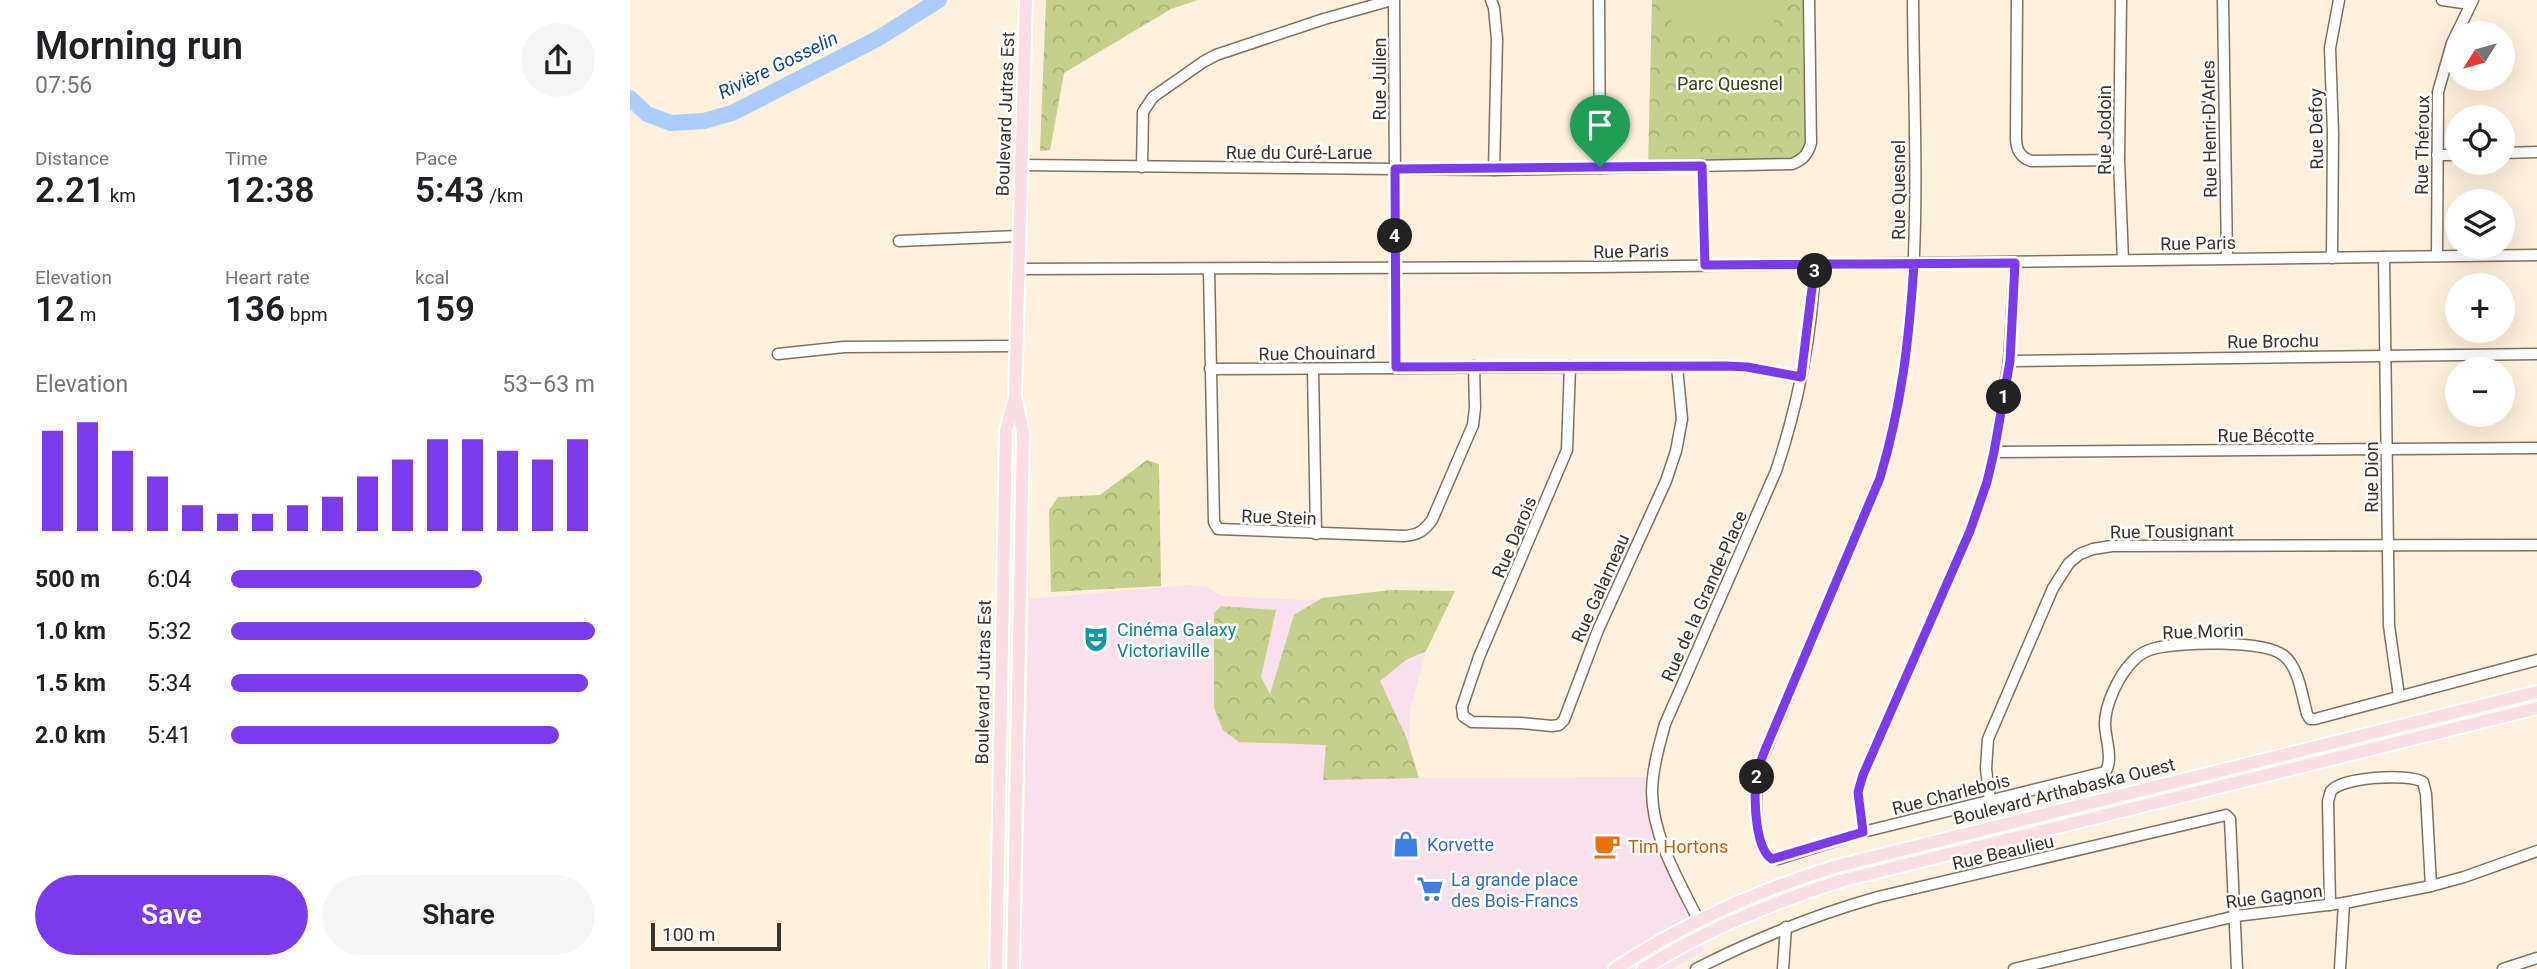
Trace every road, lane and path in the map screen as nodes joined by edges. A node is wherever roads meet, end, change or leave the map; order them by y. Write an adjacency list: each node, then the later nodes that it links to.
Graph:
1 (1026, 0): 18 (main road, Boulevard Jutras Est)
2 (1393, 0): 20 (street); 22 (street, Rue Julien)
3 (1491, 0): 23 (street)
4 (1599, 0): 21 (street)
5 (1808, 0): 19 (street, Rue du Curé-Larue)
6 (1913, 0): 34 (street, Rue Quesnel)
7 (2018, 0): 17 (street)
8 (2121, 0): 17 (street, Rue Jodoin)
9 (2223, 0): 29 (street, Rue Henri-D'Arles)
10 (2339, 0): 30 (street, Rue Defoy)
11 (2442, 0): 12 (street)
12 (2472, 2): 15 (street, Rue Théroux)
13 (2537, 152): 14 (street)
14 (2515, 153)
15 (2437, 155): 16 (street); 27 (street, Rue Théroux)
16 (2445, 155)
17 (2119, 160): 31 (street, Rue Jodoin)
18 (1021, 165): 20 (street, Rue du Curé-Larue); 24 (main road, Boulevard Jutras Est)
19 (1702, 166): 21 (street, Rue du Curé-Larue); 35 (street)
20 (1142, 167): 22 (street, Rue du Curé-Larue)
21 (1600, 167): 23 (street, Rue du Curé-Larue)
22 (1395, 169): 23 (street, Rue du Curé-Larue); 36 (street, Rue Julien)
23 (1494, 170)
24 (1020, 236): 25 (street); 37 (main road, Boulevard Jutras Est)
25 (899, 241)
26 (2537, 255): 27 (street, Rue Paris)
27 (2437, 256): 28 (street, Rue Paris)
28 (2384, 257): 30 (street, Rue Paris); 42 (street, Rue Dion)
29 (2227, 258): 30 (street, Rue Paris); 31 (street, Rue Paris)
30 (2332, 258)
31 (2123, 260): 32 (street, Rue Paris)
32 (2015, 263): 34 (street, Rue Paris); 43 (street)
33 (1815, 264): 34 (street, Rue Paris); 35 (street, Rue Paris); 50 (street, Rue de la Grande-Place)
34 (1914, 264): 67 (street, Rue Quesnel)
35 (1705, 265): 36 (street, Rue Paris)
36 (1395, 267): 38 (street, Rue Paris); 46 (street, Rue Julien)
37 (1019, 269): 38 (street, Rue Paris); 39 (main road, Boulevard Jutras Est)
38 (1209, 269): 48 (street, Rue Stein)
39 (1017, 346): 40 (street); 51 (main road, Boulevard Jutras Est)
40 (778, 354)
41 (2537, 354): 42 (street, Rue Brochu)
42 (2384, 356): 43 (street, Rue Brochu); 53 (street, Rue Dion)
43 (2010, 361): 54 (street)
44 (1474, 366): 45 (street, Rue Chouinard); 46 (street, Rue Chouinard); 55 (street, Rue Stein)
45 (1570, 366): 47 (street, Rue Chouinard); 62 (street, Rue Darois)
46 (1396, 367): 49 (street, Rue Chouinard)
47 (1677, 367): 50 (street, Rue Chouinard); 62 (street, Rue Galarneau)
48 (1210, 369): 49 (street, Rue Chouinard); 55 (street, Rue Stein)
49 (1313, 369): 55 (street)
50 (1801, 377): 72 (street, Rue de la Grande-Place)
51 (1015, 397): 76 (main road, Boulevard Jutras Est); 77 (main road, Boulevard Jutras Est)
52 (2537, 449): 53 (street, Rue Bécotte)
53 (2387, 450): 54 (street, Rue Bécotte); 57 (street, Rue Dion)
54 (1994, 452): 65 (street)
55 (1316, 534)
56 (2537, 545): 57 (street, Rue Tousignant)
57 (2387, 546): 60 (street, Rue Dion); 64 (street, Rue Tousignant)
58 (2537, 660): 60 (street)
59 (2537, 692): 72 (main road, Boulevard Arthabaska Ouest)
60 (2399, 696): 63 (street, Rue Morin)
61 (2537, 708): 74 (main road, Boulevard Arthabaska Ouest)
62 (1464, 716)
63 (2105, 772): 64 (street, Rue Charlebois)
64 (1990, 801): 65 (street, Rue Charlebois)
65 (1863, 832): 67 (street, Rue Charlebois)
66 (2537, 851): 68 (street, Rue Gagnon)
67 (1766, 855)
68 (2431, 886): 69 (street, Rue Gagnon); 70 (street)
69 (2343, 903): 70 (street, Rue Gagnon); 84 (street)
70 (2330, 905): 71 (street, Rue Gagnon)
71 (2236, 916): 73 (street, Rue Beaulieu); 82 (street, Rue Gagnon); 83 (street)
72 (1699, 920): 74 (street, Rue de la Grande-Place); 78 (main road, Boulevard Arthabaska Ouest)
73 (1786, 927): 80 (street, Rue Beaulieu); 81 (street)
74 (1705, 934): 79 (main road, Boulevard Arthabaska Ouest)
75 (2537, 958): 85 (street)
76 (996, 969)
77 (1013, 969)
78 (1615, 969)
79 (1643, 969)
80 (1696, 969)
81 (1783, 969)
82 (2014, 969)
83 (2237, 969)
84 (2340, 969)
85 (2503, 969)

